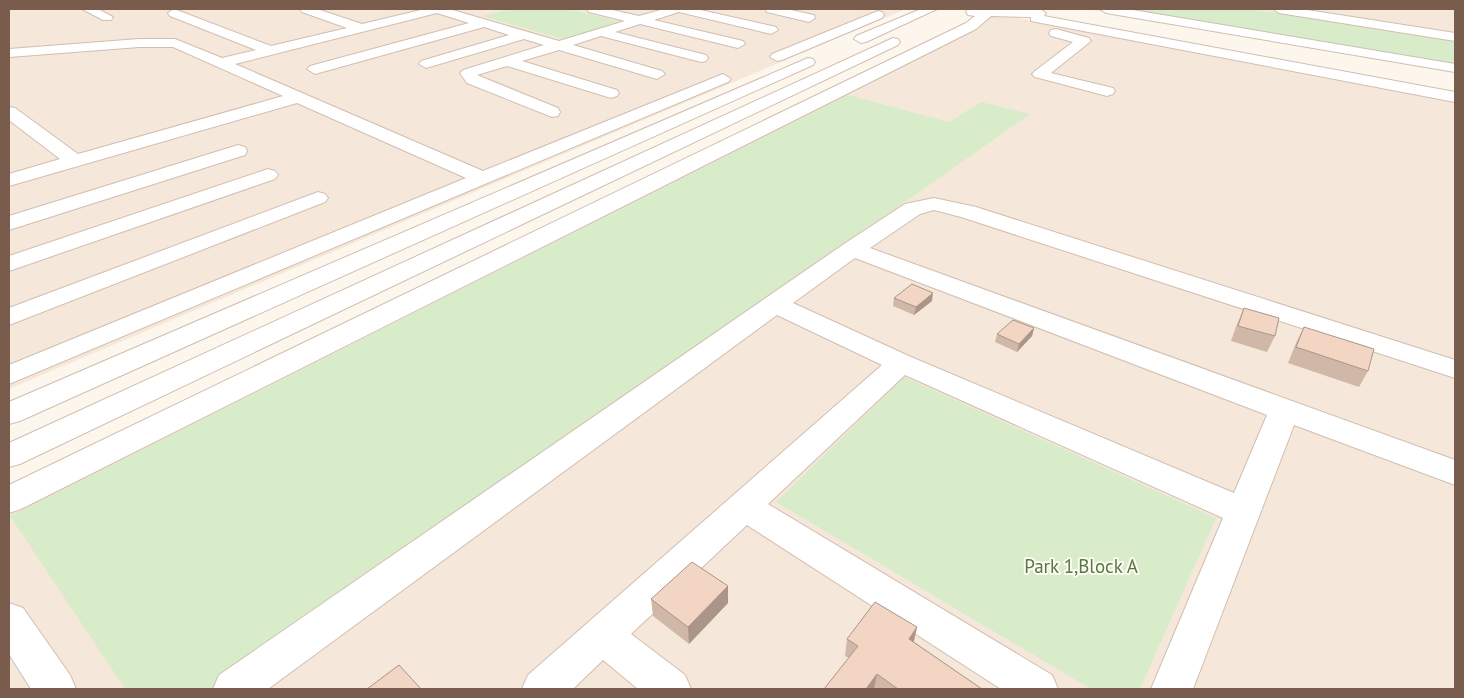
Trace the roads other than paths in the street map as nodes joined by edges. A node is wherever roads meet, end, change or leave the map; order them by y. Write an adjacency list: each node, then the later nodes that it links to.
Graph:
1 (88, 9): 18 (street)
2 (306, 9): 22 (street)
3 (437, 9): 21 (street); 22 (street)
4 (600, 9): 20 (street)
5 (676, 9): 20 (street)
6 (681, 9): 23 (street)
7 (771, 9): 19 (street)
8 (894, 9): 34 (street)
9 (928, 9): 68 (street)
10 (1018, 9): 17 (street)
11 (1058, 9): 45 (street)
12 (1106, 9): 42 (street)
13 (1278, 9): 26 (street)
14 (962, 11): 15 (street); 29 (street)
15 (989, 11): 17 (street); 29 (street)
16 (174, 13): 32 (street)
17 (1038, 15): 30 (street); 36 (street); 47 (street)
18 (107, 17)
19 (809, 18)
20 (640, 20): 24 (street); 27 (street)
21 (484, 23): 25 (street); 43 (street)
22 (361, 28): 32 (street)
23 (771, 30)
24 (600, 32): 28 (street); 35 (street)
25 (523, 35): 28 (street); 40 (street)
26 (1455, 37)
27 (738, 44)
28 (559, 45): 37 (street); 44 (street)
29 (905, 47): 69 (street); 71 (street)
30 (1232, 47): 36 (street); 38 (street)
31 (832, 49): 34 (street)
32 (271, 51): 39 (street)
33 (9, 53): 39 (street)
34 (786, 54): 56 (street)
35 (700, 58)
36 (1250, 60): 41 (street)
37 (507, 61): 48 (street); 52 (street)
38 (1306, 61): 41 (street); 46 (street)
39 (221, 63): 49 (street)
40 (426, 64)
41 (1282, 66): 50 (street)
42 (1455, 68)
43 (315, 69)
44 (657, 74)
45 (1455, 78)
46 (1455, 88)
47 (1107, 92)
48 (611, 93)
49 (298, 97): 54 (street); 56 (street)
50 (1455, 97)
51 (9, 112): 54 (street)
52 (552, 112)
53 (238, 151): 59 (street)
54 (75, 161): 57 (street)
55 (268, 175): 61 (street)
56 (482, 178): 66 (street)
57 (9, 180)
58 (318, 198): 63 (street)
59 (9, 223)
60 (852, 249): 62 (street); 65 (street); 67 (street)
61 (9, 264)
62 (775, 304): 64 (street); 77 (street)
63 (9, 317)
64 (901, 363): 72 (street); 73 (street)
65 (1455, 369)
66 (9, 375)
67 (1284, 410): 70 (street); 73 (street)
68 (9, 414)
69 (9, 456)
70 (1455, 473)
71 (9, 500)
72 (744, 506): 75 (street); 80 (street)
73 (1243, 512): 81 (street)
74 (9, 620): 76 (street)
75 (602, 635): 78 (street); 79 (street)
76 (55, 689)
77 (234, 689)
78 (543, 689)
79 (670, 689)
80 (1037, 689)
81 (1172, 689)

